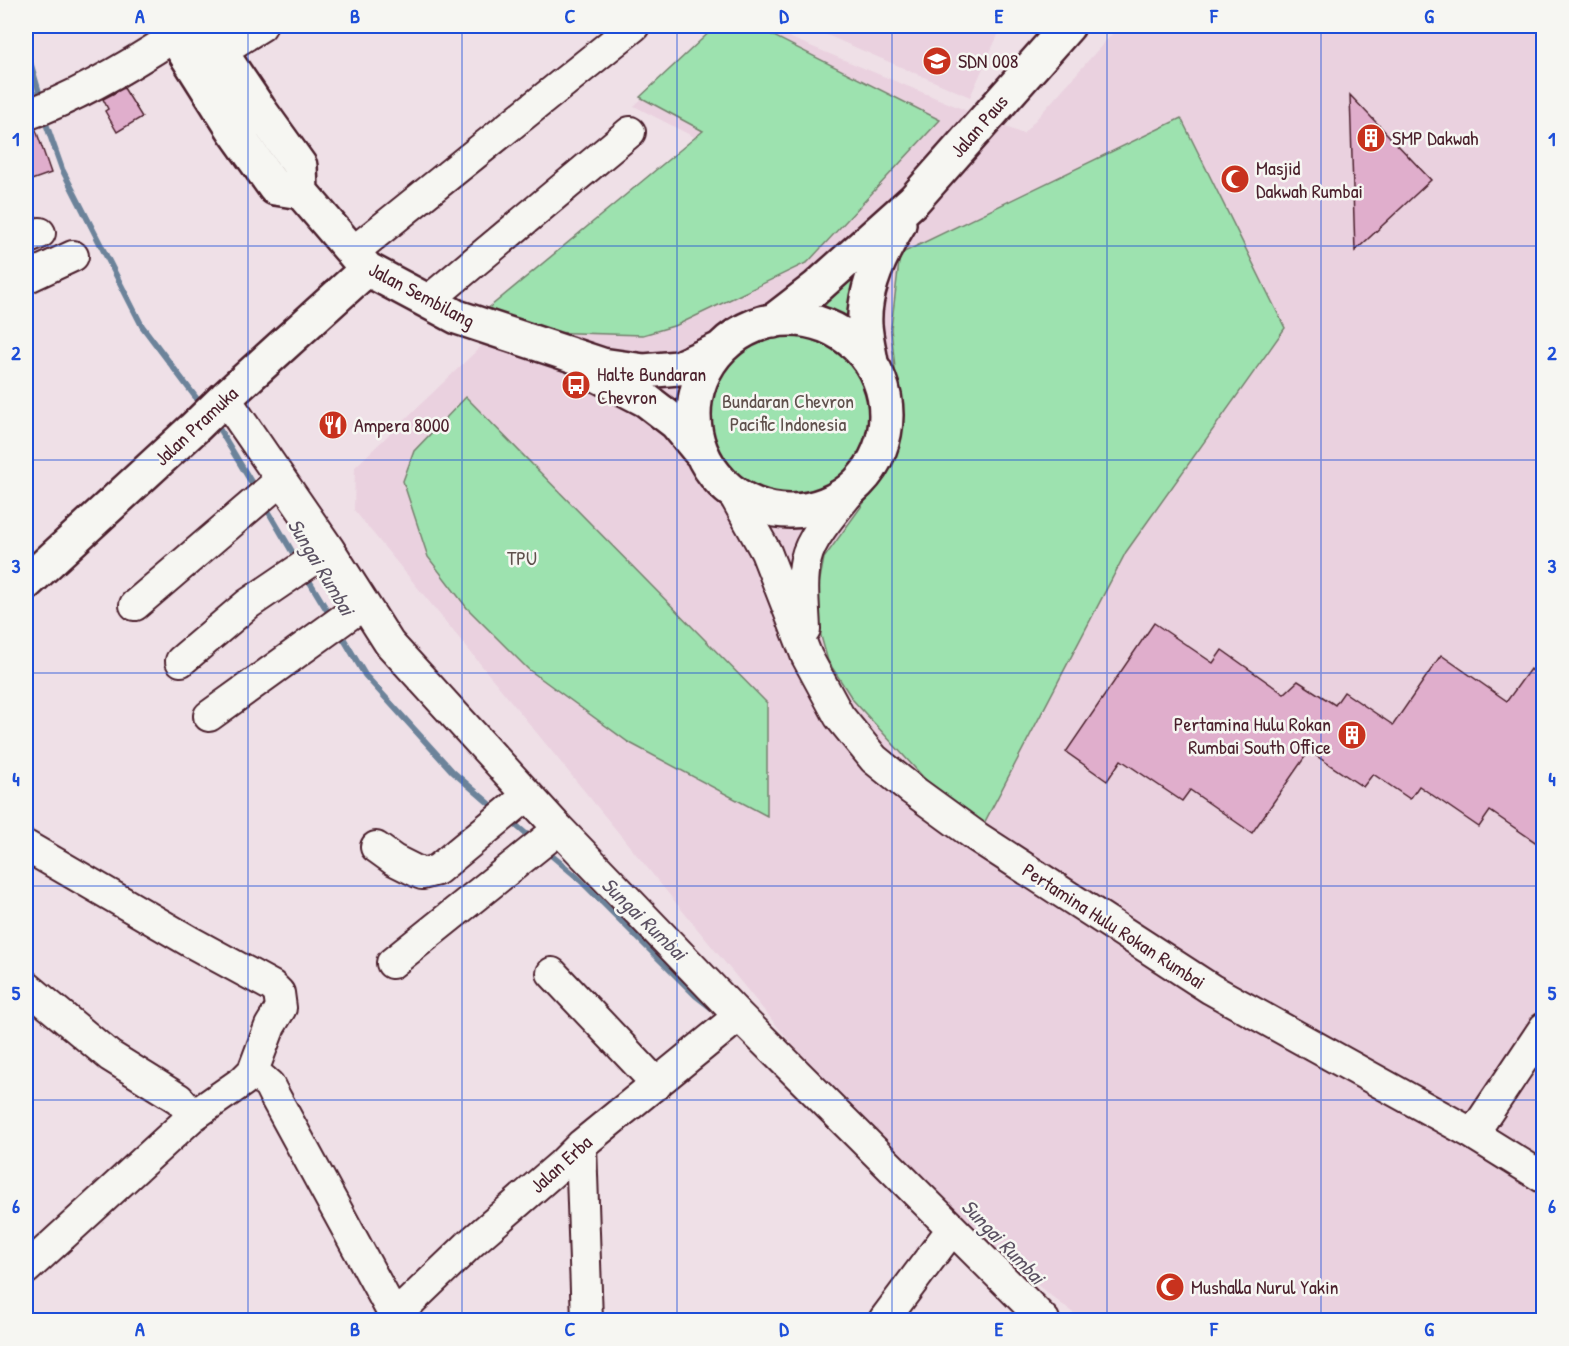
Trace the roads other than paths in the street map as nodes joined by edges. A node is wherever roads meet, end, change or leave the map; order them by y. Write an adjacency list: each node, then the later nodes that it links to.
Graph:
1 (261, 26): 4 (street)
2 (634, 26): 10 (street)
3 (1068, 26): 8 (main road, Jalan Paus)
4 (191, 35): 5 (street); 7 (main road, Jalan Sembilang); 7 (main road, Jalan Sembilang)
5 (38, 111)
6 (630, 132): 12 (street)
7 (292, 182): 10 (main road, Jalan Sembilang)
8 (914, 200): 13 (main road, Jalan Paus); 16 (main road, Jalan Paus)
9 (73, 256): 11 (street)
10 (360, 260): 12 (main road, Jalan Sembilang); 17 (main road, Jalan Pramuka)
11 (26, 278)
12 (429, 300): 14 (main road, Jalan Sembilang)
13 (773, 321): 15 (main road); 16 (main road)
14 (537, 345): 15 (main road, Jalan Sembilang); 18 (main road, Jalan Sembilang)
15 (720, 349): 18 (main road)
16 (871, 362): 19 (main road)
17 (225, 398): 20 (street); 23 (main road, Jalan Pramuka)
18 (700, 452): 21 (main road)
19 (852, 488): 21 (main road); 26 (street, Pertamina Hulu Rokan Rumbai)
20 (267, 491): 22 (street); 24 (street)
21 (733, 493): 26 (street, Pertamina Hulu Rokan Rumbai)
22 (311, 562): 25 (street); 27 (street)
23 (26, 583)
24 (135, 605)
25 (345, 618): 28 (street); 29 (street)
26 (807, 657): 41 (street, Pertamina Hulu Rokan Rumbai)
27 (181, 661)
28 (209, 716)
29 (512, 808): 30 (street); 32 (street)
30 (546, 839): 33 (street); 36 (street)
31 (26, 846): 38 (street)
32 (376, 847)
33 (392, 963)
34 (552, 974): 39 (street)
35 (26, 986): 40 (street)
36 (739, 1016): 39 (street, Jalan Erba); 44 (street)
37 (1544, 1028): 41 (street)
38 (253, 1071): 40 (street); 46 (street)
39 (657, 1084): 42 (street, Jalan Erba)
40 (193, 1116): 45 (street)
41 (1473, 1134): 43 (street, Pertamina Hulu Rokan Rumbai)
42 (581, 1145): 46 (street, Jalan Erba); 47 (street)
43 (1544, 1178)
44 (952, 1229): 48 (street); 49 (street)
45 (26, 1269)
46 (393, 1319)
47 (587, 1320)
48 (884, 1320)
49 (1044, 1320)

